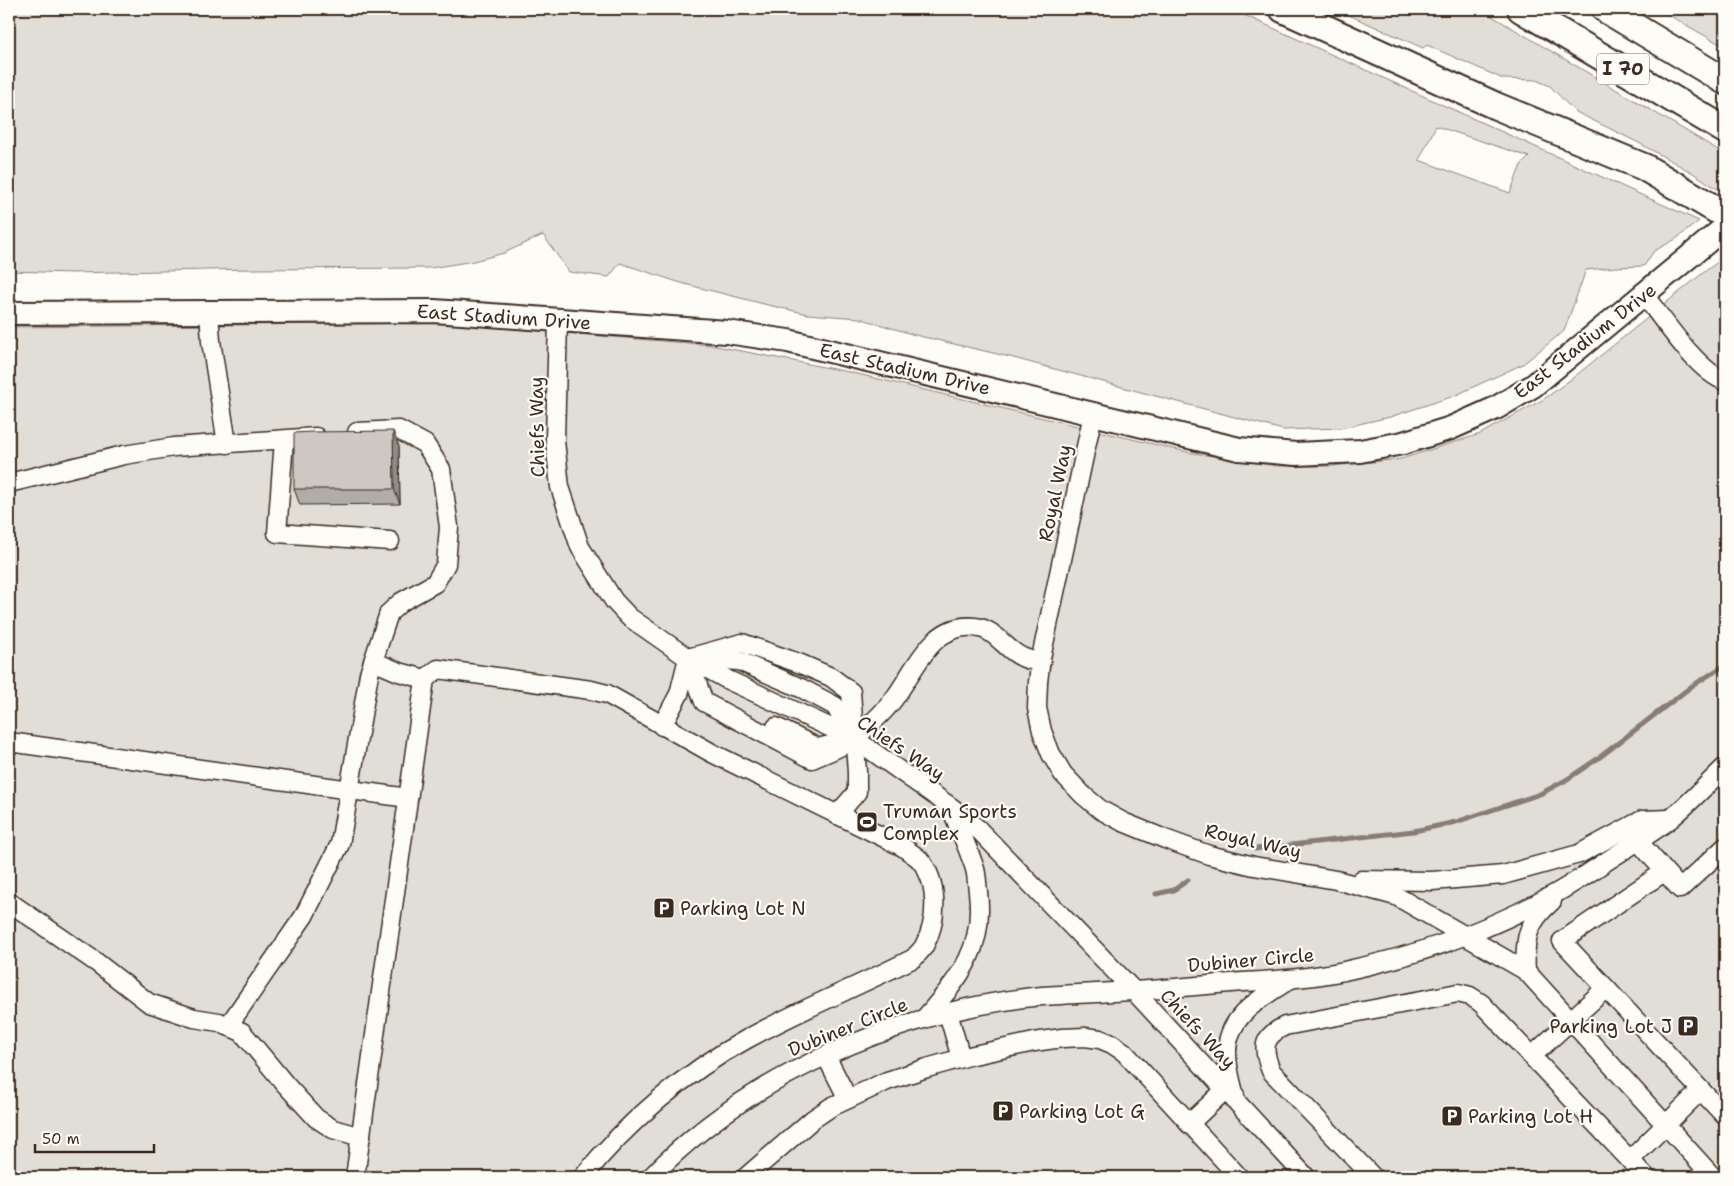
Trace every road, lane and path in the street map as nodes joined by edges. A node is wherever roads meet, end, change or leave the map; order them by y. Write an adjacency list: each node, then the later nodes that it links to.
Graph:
1 (1283, 9): 6 (highway)
2 (1522, 9): 5 (highway, I 70)
3 (1605, 9): 4 (highway, I 70)
4 (1725, 81)
5 (1725, 130)
6 (1725, 215)
7 (1725, 227): 8 (main road, East Stadium Drive)
8 (1644, 295): 12 (street); 13 (main road, East Stadium Drive)
9 (209, 312): 10 (main road, East Stadium Drive); 11 (main road, East Stadium Drive); 15 (street)
10 (9, 313)
11 (558, 320): 13 (main road, East Stadium Drive); 18 (street, Chiefs Way)
12 (1725, 382)
13 (1093, 414): 20 (street, Royal Way)
14 (284, 440): 15 (street); 17 (street); 19 (street)
15 (227, 444): 16 (street)
16 (9, 483)
17 (390, 540)
18 (688, 658): 22 (street); 23 (street, Chiefs Way); 23 (street); 23 (street); 23 (street)
19 (373, 661): 21 (street); 26 (street)
20 (1041, 662): 23 (street); 34 (street, Royal Way)
21 (425, 679): 22 (street); 27 (street)
22 (662, 726): 29 (street)
23 (855, 739): 28 (street, Chiefs Way); 29 (street)
24 (9, 742): 26 (street)
25 (1725, 767): 30 (street, Dubiner Circle)
26 (350, 790): 27 (street); 45 (street)
27 (408, 798): 55 (street)
28 (951, 807): 41 (street, Chiefs Way); 43 (street)
29 (837, 815): 58 (street)
30 (1670, 819): 31 (street, Dubiner Circle); 34 (street)
31 (1638, 841): 33 (street); 35 (street, Dubiner Circle)
32 (1725, 847): 33 (street)
33 (1664, 872): 40 (street)
34 (1336, 880): 37 (street, Royal Way)
35 (1569, 885): 37 (street, Dubiner Circle); 38 (street)
36 (9, 902): 45 (street)
37 (1466, 935): 38 (street, Royal Way); 39 (street, Dubiner Circle)
38 (1526, 971): 44 (street, Royal Way)
39 (1292, 979): 41 (street, Dubiner Circle); 50 (street)
40 (1606, 988): 44 (street); 49 (street)
41 (1134, 991): 42 (street, Dubiner Circle); 50 (street, Chiefs Way)
42 (948, 1013): 43 (street, Dubiner Circle); 48 (street)
43 (924, 1019): 46 (street, Dubiner Circle)
44 (1572, 1021): 47 (street); 54 (street, Royal Way)
45 (228, 1026): 55 (street)
46 (826, 1056): 51 (street); 59 (street, Dubiner Circle)
47 (1532, 1056): 56 (street); 63 (street)
48 (961, 1058): 51 (street); 53 (street)
49 (1701, 1090): 52 (street); 54 (street)
50 (1231, 1096): 53 (street); 62 (street, Chiefs Way)
51 (848, 1099): 60 (street)
52 (1725, 1116)
53 (1189, 1124): 61 (street)
54 (1666, 1125): 56 (street); 65 (street, Royal Way)
55 (361, 1137): 57 (street)
56 (1630, 1160): 64 (street)
57 (355, 1177)
58 (582, 1177)
59 (651, 1177)
60 (746, 1177)
61 (1238, 1177)
62 (1306, 1177)
63 (1373, 1177)
64 (1646, 1177)
65 (1713, 1177)

